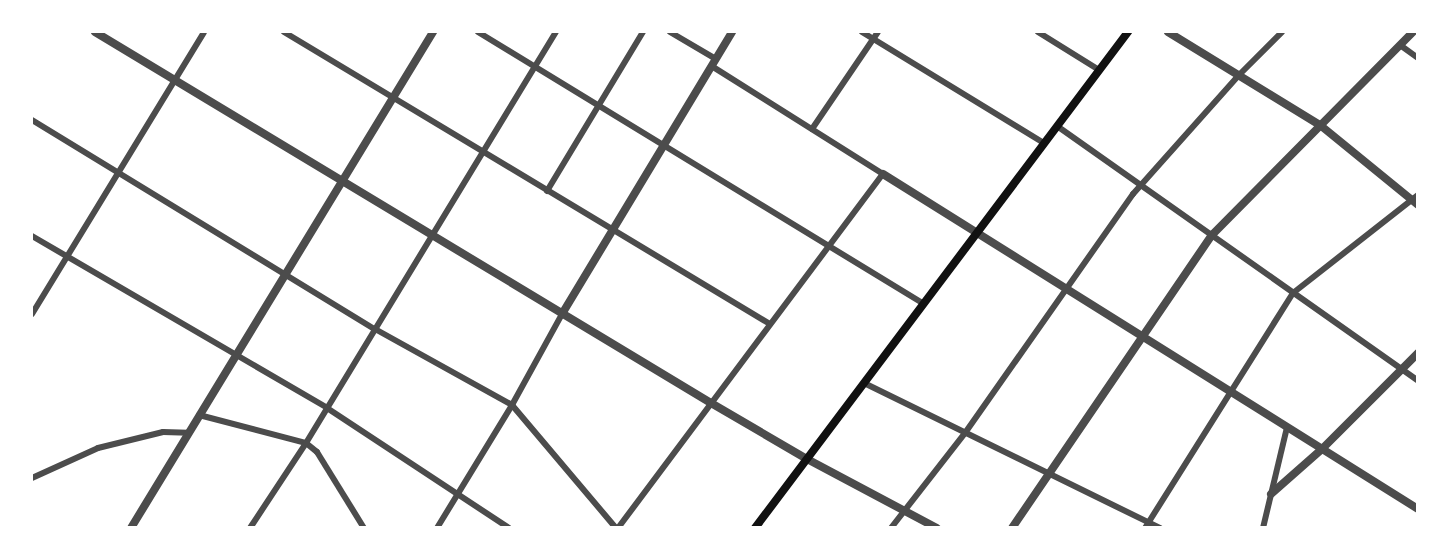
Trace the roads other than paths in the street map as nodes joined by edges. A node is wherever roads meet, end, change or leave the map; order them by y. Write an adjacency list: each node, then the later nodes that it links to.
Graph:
1 (95, 32): 24 (street)
2 (204, 32): 24 (street)
3 (284, 32): 25 (street)
4 (433, 32): 25 (street)
5 (478, 32): 21 (street)
6 (556, 32): 21 (street)
7 (643, 32): 26 (street)
8 (670, 32): 20 (street)
9 (732, 32): 20 (street)
10 (862, 32): 17 (street)
11 (878, 32): 17 (street)
12 (1038, 32): 22 (street)
13 (1128, 32): 22 (main road)
14 (1168, 32): 23 (street)
15 (1282, 32): 23 (street)
16 (1413, 32): 18 (street)
17 (873, 39): 30 (street); 31 (street)
18 (1400, 45): 19 (street); 28 (street)
19 (1418, 58)
20 (714, 63): 30 (street); 32 (street)
21 (535, 66): 26 (street); 33 (street)
22 (1099, 70): 29 (main road)
23 (1239, 75): 28 (street); 37 (street)
24 (175, 80): 34 (street); 36 (street)
25 (393, 97): 33 (street); 36 (street)
26 (598, 105): 32 (street); 38 (street)
27 (32, 120): 34 (street)
28 (1320, 125): 39 (street); 43 (street)
29 (1057, 126): 31 (main road); 37 (street)
30 (812, 129): 35 (street)
31 (1044, 143): 41 (main road)
32 (664, 145): 40 (street); 45 (street)
33 (483, 152): 38 (street); 42 (street)
34 (118, 172): 46 (street); 47 (street)
35 (883, 174): 41 (street); 45 (street)
36 (342, 180): 42 (street); 47 (street)
37 (1142, 185): 43 (street); 48 (street)
38 (547, 191): 40 (street)
39 (1416, 200): 49 (street)
40 (612, 231): 52 (street); 53 (street)
41 (977, 233): 48 (street); 50 (main road)
42 (432, 234): 52 (street); 54 (street)
43 (1212, 235): 49 (street); 55 (street)
44 (32, 236): 46 (street)
45 (829, 246): 50 (street); 53 (street)
46 (65, 256): 51 (street); 57 (street)
47 (286, 275): 54 (street); 57 (street)
48 (1066, 288): 55 (street); 68 (street)
49 (1293, 293): 58 (street); 61 (street)
50 (924, 304): 60 (main road)
51 (32, 314)
52 (562, 314): 62 (street); 63 (street)
53 (770, 324): 62 (street)
54 (375, 328): 63 (street); 64 (street)
55 (1143, 337): 61 (street); 72 (street)
56 (1418, 353): 58 (street)
57 (235, 356): 64 (street); 65 (street)
58 (1401, 369): 59 (street); 70 (street)
59 (1418, 381)
60 (864, 383): 68 (street); 71 (main road)
61 (1229, 391): 66 (street); 78 (street)
62 (711, 404): 71 (street); 84 (street)
63 (512, 405): 74 (street); 84 (street)
64 (327, 408): 69 (street); 74 (street)
65 (199, 415): 67 (street); 69 (street)
66 (1287, 427): 70 (street); 75 (street)
67 (188, 433): 73 (street); 79 (street)
68 (965, 433): 72 (street); 77 (street)
69 (306, 443): 80 (street); 81 (street)
70 (1322, 449): 75 (street); 76 (street)
71 (807, 459): 77 (street); 85 (main road)
72 (1048, 473): 78 (street); 88 (street)
73 (32, 478)
74 (458, 492): 82 (street); 83 (street)
75 (1271, 494): 90 (street)
76 (1418, 509)
77 (904, 511): 86 (street); 87 (street)
78 (1147, 525): 89 (street)
79 (131, 528)
80 (250, 528)
81 (364, 528)
82 (437, 528)
83 (509, 528)
84 (617, 528)
85 (755, 528)
86 (891, 528)
87 (937, 528)
88 (1012, 528)
89 (1160, 528)
90 (1263, 528)

